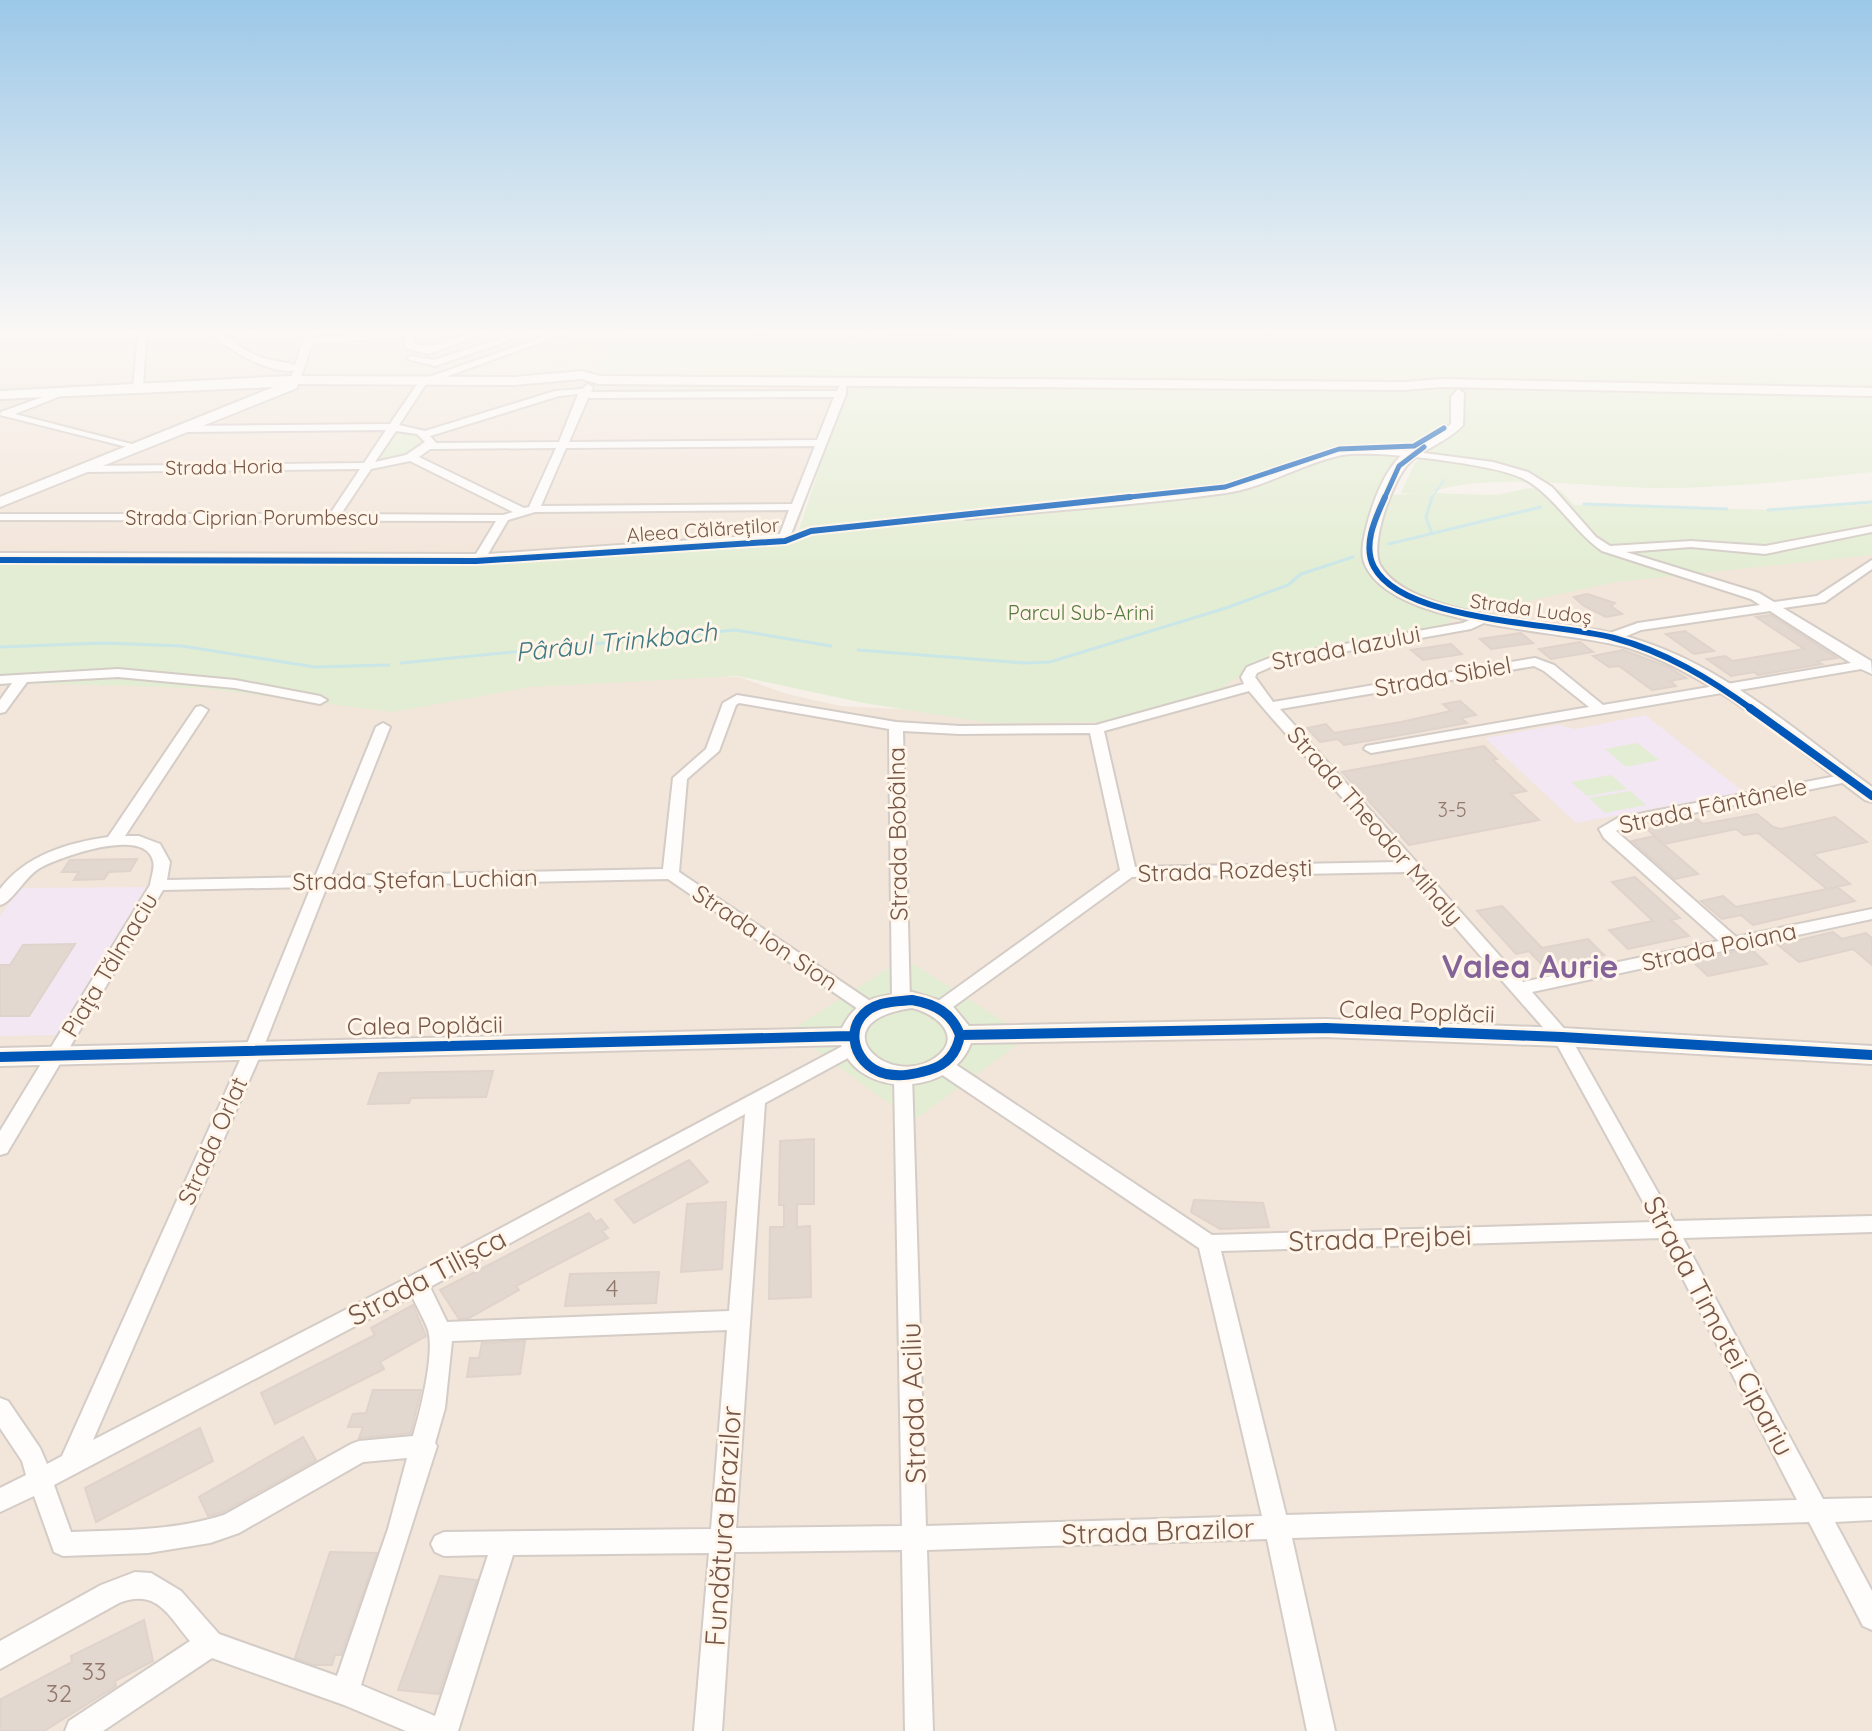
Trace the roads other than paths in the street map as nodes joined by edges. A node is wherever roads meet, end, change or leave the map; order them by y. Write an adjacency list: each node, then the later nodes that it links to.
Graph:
1 (224, 412): 9 (main road)
2 (402, 412): 8 (street)
3 (507, 412): 10 (street, Strada Horia)
4 (570, 412): 12 (street)
5 (833, 412): 11 (street)
6 (1456, 412): 14 (street, Strada Ludoș)
7 (2, 415): 13 (street)
8 (392, 427): 9 (street); 10 (street); 16 (street)
9 (181, 429): 13 (main road)
10 (428, 440): 12 (street); 15 (street, Strada Horia)
11 (821, 443): 12 (street); 19 (street)
12 (561, 446): 20 (street)
13 (135, 448): 17 (main road)
14 (1412, 454): 21 (street); 26 (street); 33 (street, Strada Ludoș)
15 (410, 457): 16 (street, Strada Horia); 20 (street)
16 (366, 466): 17 (street, Strada Horia); 24 (street)
17 (83, 469): 18 (main road)
18 (0, 502)
19 (795, 507): 20 (street); 28 (street, Aleea Călăreților)
20 (528, 511): 23 (street, Strada Ciprian Porumbescu)
21 (966, 516)
22 (0, 517): 24 (street, Strada Ciprian Porumbescu)
23 (504, 518): 24 (street, Strada Ciprian Porumbescu); 28 (street)
24 (332, 519)
25 (1872, 529): 26 (street)
26 (1606, 549): 32 (street)
27 (0, 557): 28 (street, Aleea Călăreților)
28 (480, 558)
29 (1872, 564): 30 (street)
30 (1857, 576): 31 (street); 32 (street)
31 (1872, 584)
32 (1774, 607): 34 (street); 35 (street)
33 (1482, 619): 34 (street, Strada Ludoș); 38 (street, Strada Iazului)
34 (1612, 637): 39 (street, Strada Ludoș)
35 (1869, 666): 39 (street)
36 (24, 677): 37 (street); 41 (street); 43 (street)
37 (0, 680)
38 (1252, 686): 42 (street, Strada Theodor Mihaly); 48 (street, Strada Iazului)
39 (1724, 689): 45 (street); 50 (street, Strada Ludoș)
40 (744, 699): 46 (street, Strada Bobâlna); 55 (street, Strada Ion Sion)
41 (320, 700)
42 (1270, 707): 45 (street, Strada Sibiel); 53 (street, Strada Theodor Mihaly)
43 (0, 709)
44 (201, 710): 52 (street)
45 (1601, 710): 49 (street)
46 (896, 726): 48 (street, Strada Iazului); 63 (street, Strada Bobâlna)
47 (383, 727): 56 (street, Strada Orlat)
48 (1096, 729): 54 (street)
49 (1371, 749)
50 (1847, 778): 51 (street, Strada Ludoș); 61 (street, Strada Fântânele)
51 (1872, 796)
52 (114, 840): 57 (street, Piața Tălmaciu); 58 (street, Piața Tălmaciu)
53 (1409, 867): 54 (street, Strada Rozdești); 62 (street, Strada Theodor Mihaly)
54 (1128, 872): 64 (street, Strada Rozdești)
55 (671, 874): 56 (street, Strada Ștefan Luchian); 65 (street, Strada Ion Sion)
56 (319, 882): 58 (street, Strada Ștefan Luchian); 69 (street, Strada Orlat)
57 (6, 883): 59 (street, Piața Tălmaciu)
58 (158, 885): 71 (street, Piața Tălmaciu)
59 (0, 900)
60 (1872, 914): 61 (street, Strada Poiana)
61 (1734, 945): 62 (street, Strada Poiana)
62 (1519, 989): 67 (street, Strada Theodor Mihaly)
63 (901, 1000): 64 (main road); 65 (main road)
64 (940, 1008): 66 (main road)
65 (870, 1009): 68 (main road)
66 (960, 1035): 67 (main road, Calea Poplăcii); 73 (main road)
67 (1562, 1037): 70 (main road, Calea Poplăcii); 78 (street, Strada Timotei Cipariu)
68 (851, 1042): 69 (main road, Calea Poplăcii); 74 (main road); 75 (street, Strada Tilișca)
69 (253, 1051): 71 (main road, Calea Poplăcii); 85 (street, Strada Orlat)
70 (1872, 1055)
71 (56, 1056): 72 (main road, Calea Poplăcii); 76 (street, Piața Tălmaciu)
72 (0, 1057)
73 (942, 1065): 74 (main road); 79 (street)
74 (903, 1075): 91 (street, Strada Aciliu)
75 (756, 1101): 80 (street, Strada Tilișca); 81 (street, Fundătura Brazilor)
76 (0, 1148)
77 (1872, 1224): 78 (street, Strada Prejbei)
78 (1668, 1229): 79 (street, Strada Prejbei); 89 (street, Strada Timotei Cipariu)
79 (1208, 1243): 90 (street)
80 (417, 1283): 82 (street); 85 (street, Strada Tilișca)
81 (738, 1320): 82 (street); 92 (street, Fundătura Brazilor)
82 (440, 1332): 84 (street)
83 (0, 1408): 86 (street)
84 (425, 1446): 86 (street); 98 (street)
85 (71, 1464): 86 (street, Strada Tilișca)
86 (41, 1479): 87 (street, Strada Tilișca)
87 (0, 1501)
88 (1872, 1509): 89 (street, Strada Brazilor)
89 (1816, 1510): 90 (street, Strada Brazilor); 95 (street, Strada Timotei Cipariu)
90 (1277, 1528): 91 (street, Strada Brazilor); 103 (street)
91 (917, 1538): 92 (street, Strada Brazilor); 102 (street, Strada Aciliu)
92 (722, 1542): 94 (street, Strada Brazilor); 101 (street, Fundătura Brazilor)
93 (444, 1544): 94 (street, Strada Brazilor)
94 (504, 1544): 100 (street)
95 (1872, 1617)
96 (210, 1644): 97 (street); 98 (street); 99 (street)
97 (0, 1656)
98 (345, 1692): 100 (street)
99 (79, 1731)
100 (442, 1731)
101 (708, 1731)
102 (919, 1731)
103 (1321, 1731)

